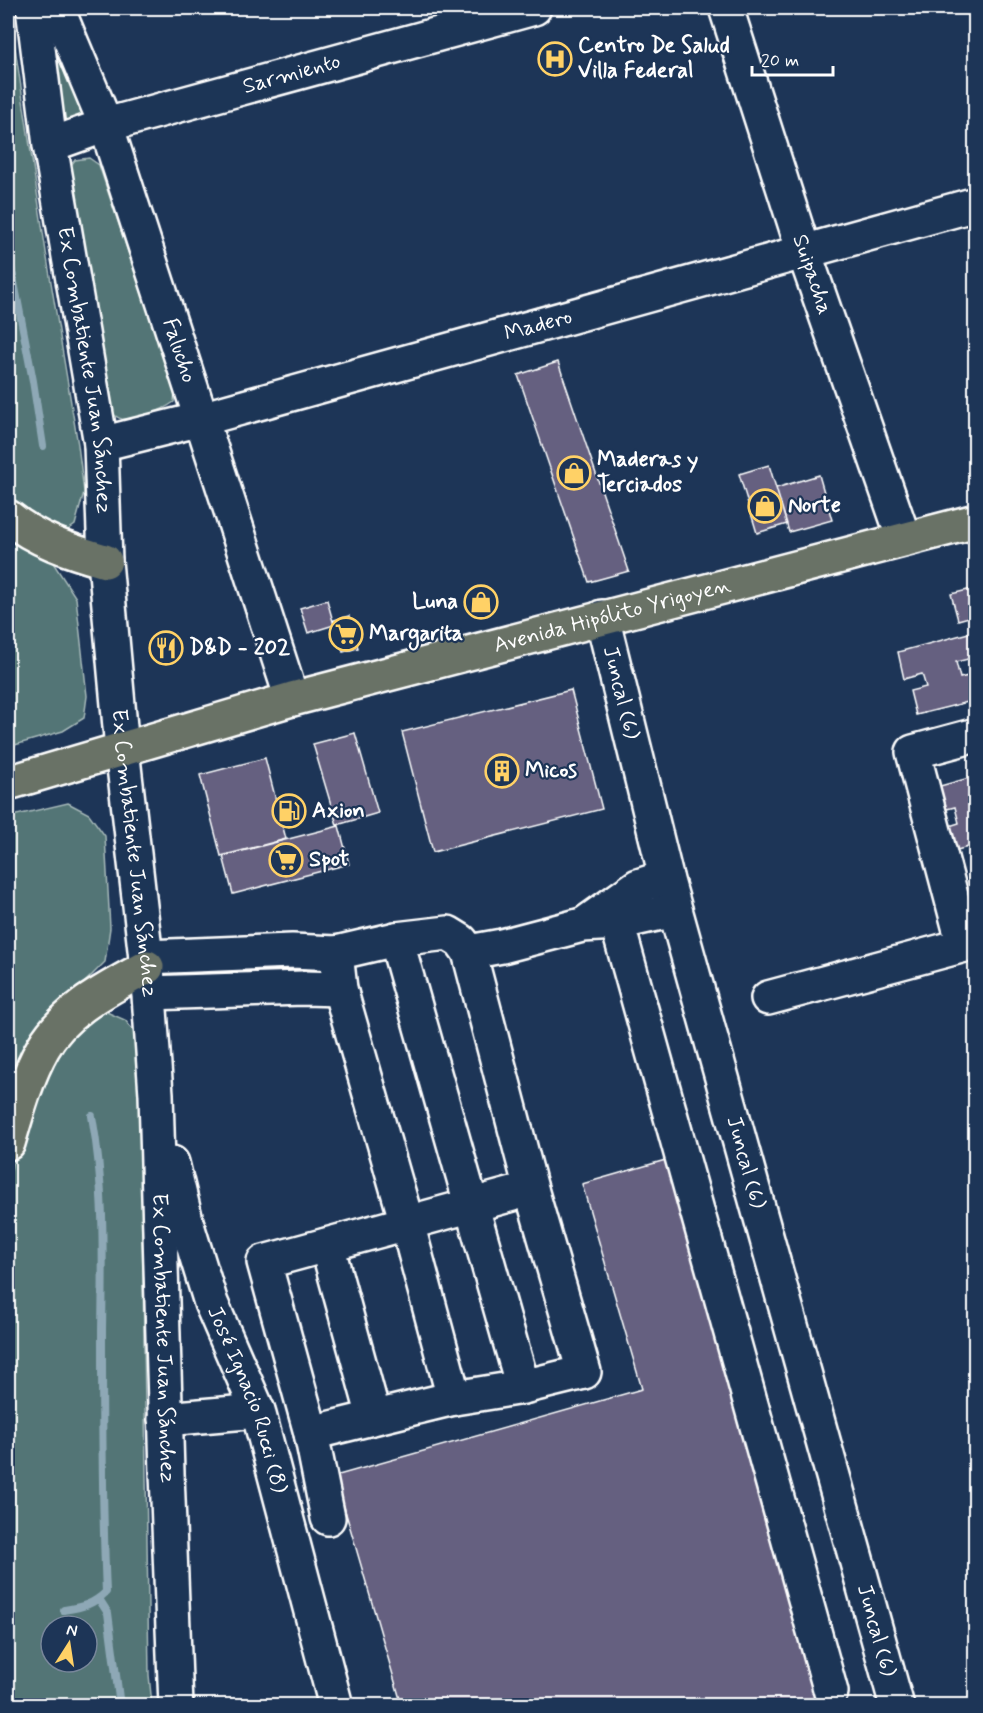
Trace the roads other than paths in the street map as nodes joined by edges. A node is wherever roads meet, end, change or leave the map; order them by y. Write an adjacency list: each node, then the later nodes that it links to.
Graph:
1 (33, 8): 6 (street, Ex Combatiente Juan Sánchez)
2 (57, 8): 5 (street, Falucho)
3 (534, 8): 5 (street, Sarmiento)
4 (726, 8): 8 (street, Suipacha)
5 (106, 126): 6 (street, Sarmiento); 9 (street, Falucho)
6 (50, 144): 10 (street, Ex Combatiente Juan Sánchez)
7 (975, 204): 8 (street, Madero)
8 (804, 252): 9 (street, Madero); 13 (street, Suipacha)
9 (201, 419): 10 (street, Madero); 16 (street, Falucho)
10 (101, 444): 14 (street, Ex Combatiente Juan Sánchez)
11 (8, 517): 14 (main road)
12 (975, 520): 13 (main road, Avenida Hipólito Yrigoyen)
13 (904, 539): 15 (main road, Avenida Hipólito Yrigoyen)
14 (105, 561): 18 (street, Ex Combatiente Juan Sánchez)
15 (602, 617): 16 (main road, Avenida Hipólito Yrigoyen); 20 (street, Juncal (6))
16 (292, 699): 18 (main road, Avenida Hipólito Yrigoyen)
17 (975, 735): 25 (street)
18 (122, 749): 19 (main road, Avenida Hipólito Yrigoyen); 28 (street, Ex Combatiente Juan Sánchez)
19 (8, 783)
20 (666, 876): 21 (street, Juncal (6)); 23 (street)
21 (675, 910): 22 (street); 47 (street, Juncal (6))
22 (617, 923): 23 (street); 44 (street)
23 (582, 925): 26 (street)
24 (396, 939): 26 (street); 27 (street); 34 (street)
25 (970, 944): 30 (street)
26 (470, 952): 33 (street)
27 (336, 953): 28 (street); 29 (street)
28 (147, 972): 29 (street); 31 (street, Ex Combatiente Juan Sánchez); 32 (main road)
29 (340, 989): 35 (street)
30 (768, 998)
31 (156, 1094): 39 (street, José Ignacio Rucci (8)); 41 (street, Ex Combatiente Juan Sánchez)
32 (8, 1143)
33 (531, 1189): 34 (street); 37 (street)
34 (471, 1205): 35 (street); 37 (street)
35 (407, 1223): 36 (street); 38 (street)
36 (327, 1245): 40 (street); 42 (street)
37 (522, 1387): 38 (street)
38 (454, 1398): 40 (street)
39 (258, 1411): 41 (street); 46 (street, José Ignacio Rucci (8))
40 (374, 1417): 42 (street)
41 (165, 1419): 45 (street, Ex Combatiente Juan Sánchez)
42 (311, 1433): 43 (street)
43 (328, 1518)
44 (831, 1692)
45 (176, 1706)
46 (336, 1706)
47 (897, 1706)

